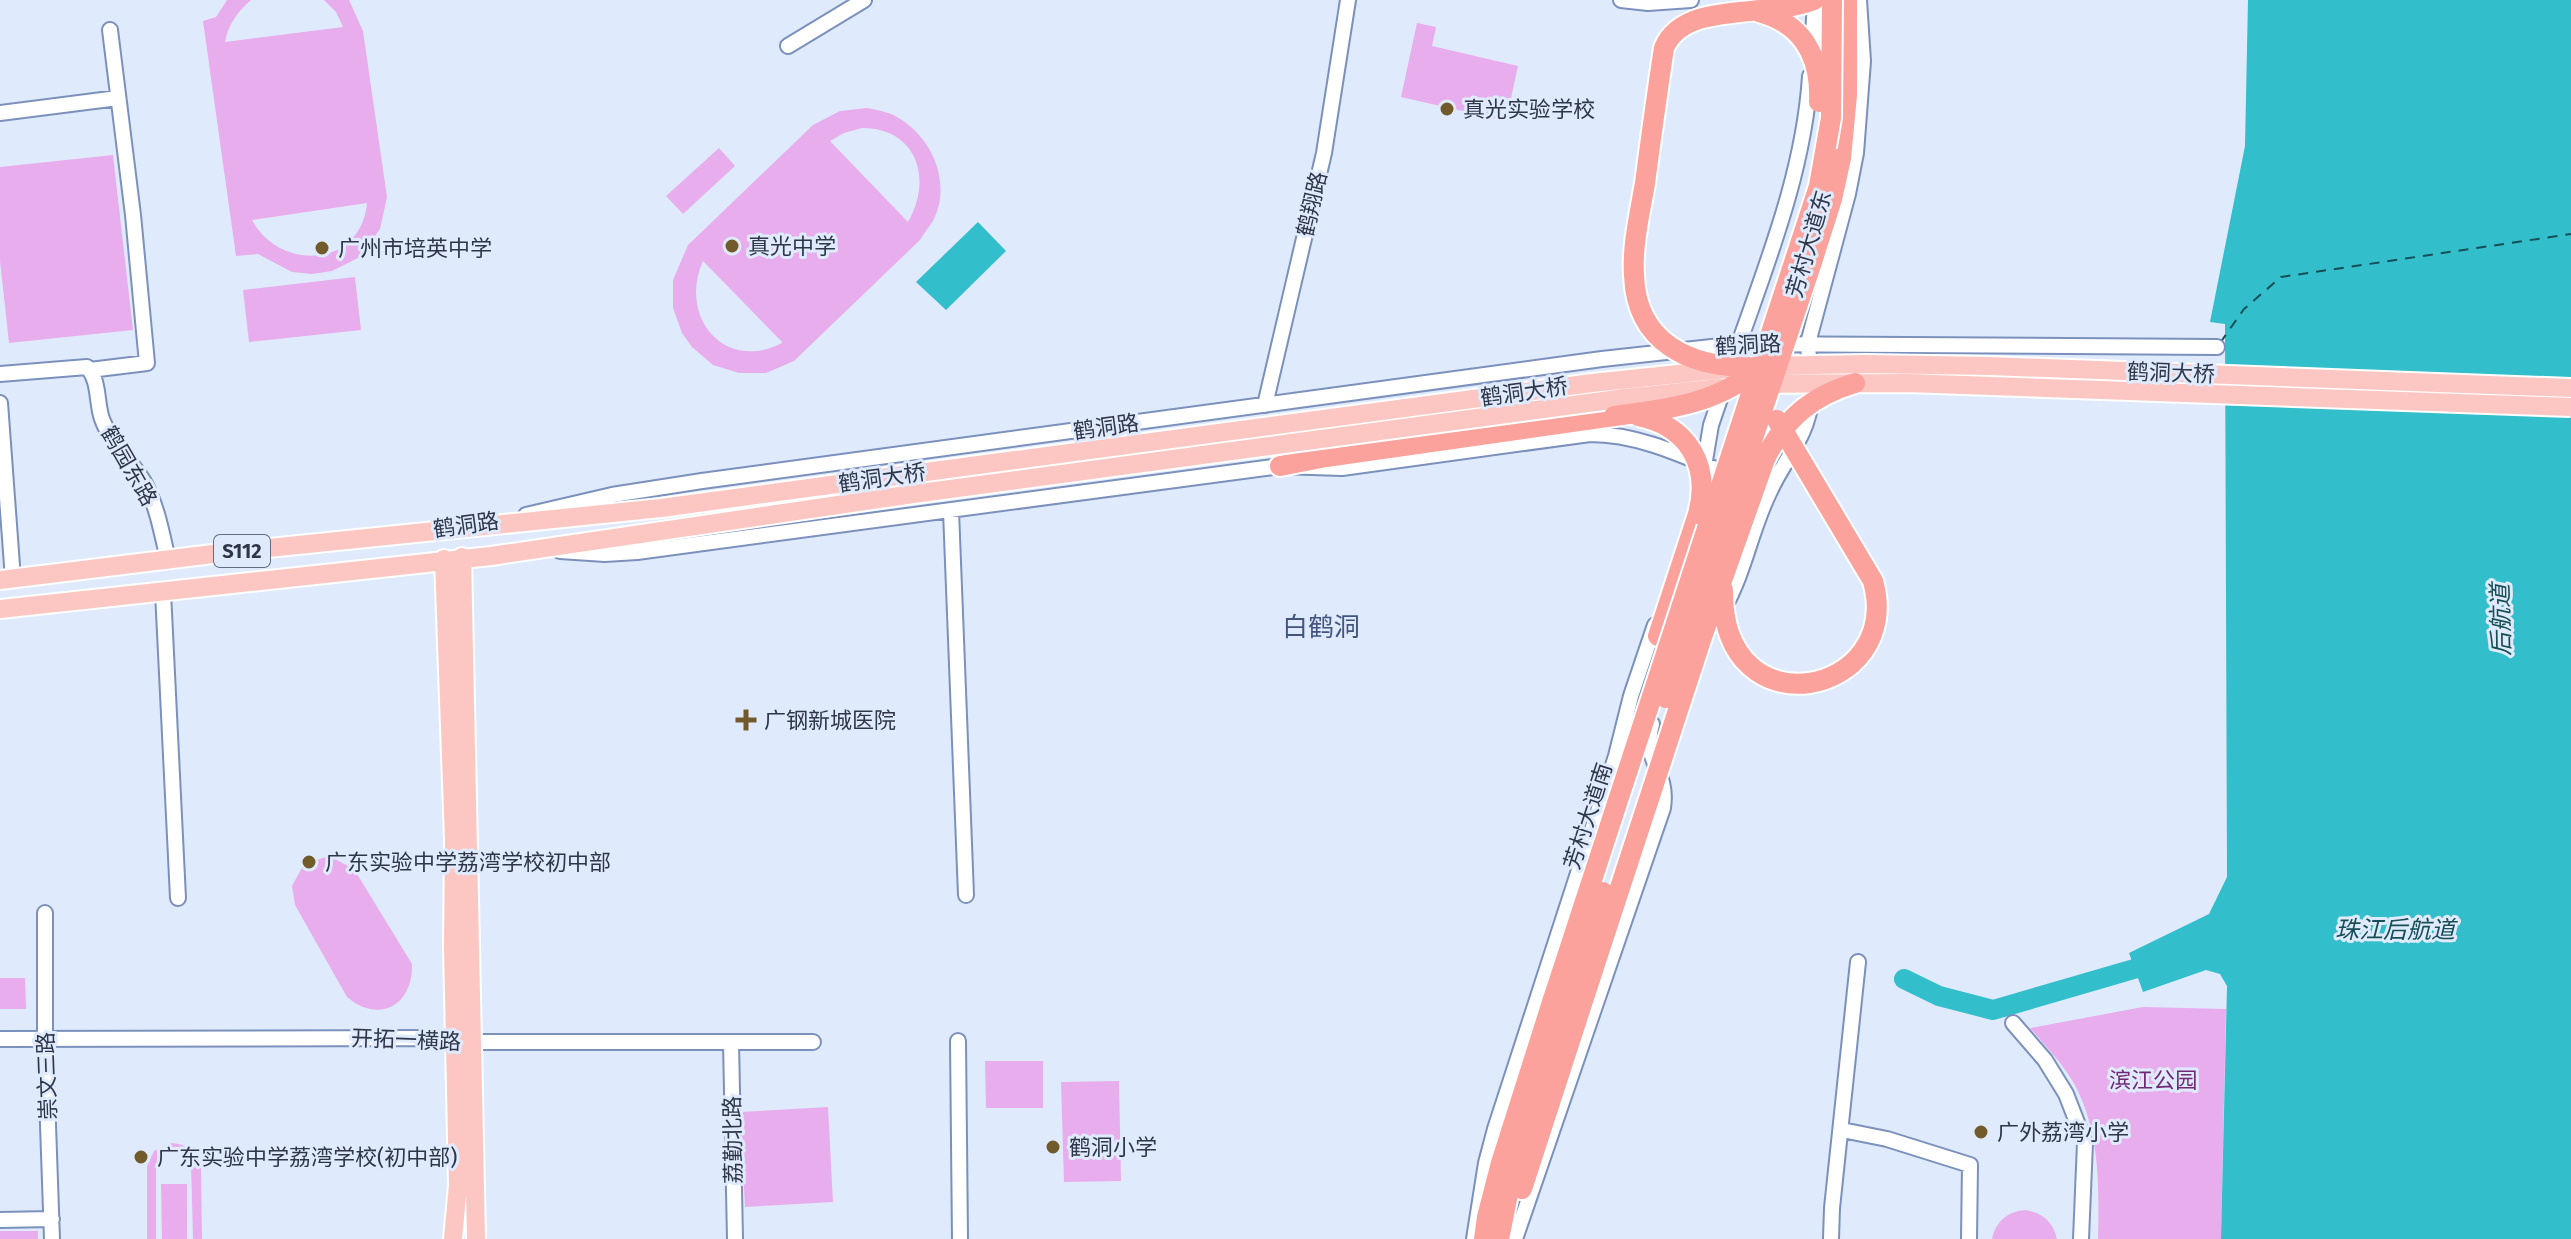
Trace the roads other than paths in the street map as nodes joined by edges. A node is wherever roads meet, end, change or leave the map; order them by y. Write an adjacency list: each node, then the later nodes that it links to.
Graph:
1 (864, 0): 12 (street)
2 (1348, 0): 27 (street, 鹤翔路)
3 (1621, 0): 4 (street)
4 (1691, 0)
5 (1798, 0): 13 (street)
6 (1814, 0): 10 (highway, bridge); 13 (street, 芳村大道东)
7 (1832, 0): 19 (highway, 芳村大道东, bridge)
8 (1847, 0): 16 (highway, 芳村大道东, bridge)
9 (1859, 0): 17 (street, 芳村大道东)
10 (1723, 8): 21 (highway, bridge); 30 (highway, bridge)
11 (110, 30): 14 (street)
12 (788, 46)
13 (1810, 82): 18 (street, 芳村大道东)
14 (118, 98): 15 (street); 22 (street)
15 (0, 113)
16 (1797, 308): 31 (highway, bridge); 53 (highway, 芳村大道南, bridge)
17 (1808, 343): 18 (street, 鹤洞路); 20 (street, 鹤洞路); 36 (street, 芳村大道东)
18 (1739, 344): 27 (street, 鹤洞路); 32 (street, 芳村大道东)
19 (1768, 344): 30 (highway, 芳村大道东, bridge); 42 (highway, bridge)
20 (2217, 347)
21 (1749, 367): 25 (main road, 鹤洞大桥, bridge); 38 (main road, 鹤洞大桥, bridge)
22 (90, 370): 23 (street); 41 (street, 鹤园东路)
23 (0, 374)
24 (1855, 383): 28 (main road, 鹤洞大桥, bridge); 39 (main road, 鹤洞大桥, bridge); 42 (highway, bridge)
25 (2571, 388)
26 (0, 403): 35 (street)
27 (1265, 405): 29 (street, 鹤洞路)
28 (2571, 407)
29 (1228, 410): 34 (street); 38 (street, 鹤洞路)
30 (1746, 410): 48 (highway, 芳村大道南, bridge)
31 (1614, 416): 33 (highway); 48 (highway, bridge)
32 (1704, 463): 33 (street, 鹤洞路); 36 (street, 鹤洞路); 46 (street, 芳村大道南)
33 (1280, 466): 34 (street, 鹤洞路)
34 (1242, 471): 37 (street, 鹤洞路)
35 (3, 483): 43 (street)
36 (1769, 492): 47 (street)
37 (951, 511): 39 (street, 鹤洞路); 49 (street)
38 (484, 525): 41 (main road, 鹤洞路 / S112)
39 (532, 549): 40 (main road, 鹤洞路 / S112)
40 (453, 558): 44 (main road, 鹤洞路 / S112); 58 (main road)
41 (168, 560): 43 (main road, 鹤洞路 / S112)
42 (1723, 573): 53 (highway, bridge)
43 (6, 579)
44 (163, 592): 45 (main road, 鹤洞路 / S112); 50 (street)
45 (0, 609)
46 (1616, 756): 47 (street); 69 (street, 芳村大道南)
47 (1651, 757): 73 (street)
48 (1627, 776): 53 (highway, 芳村大道南, bridge)
49 (966, 895)
50 (178, 898)
51 (45, 913): 56 (street, 崇文三路)
52 (1858, 962): 61 (street)
53 (1567, 1003): 70 (highway, 芳村大道南); 71 (highway, 芳村大道南); 72 (highway)
54 (2013, 1023): 76 (street)
55 (0, 1039): 56 (street, 开拓一横路)
56 (45, 1039): 58 (street, 开拓一横路); 62 (street, 崇文三路)
57 (958, 1041): 68 (street)
58 (462, 1042): 59 (street, 开拓一横路); 64 (main road); 65 (main road)
59 (731, 1042): 60 (street, 开拓一横路); 67 (street, 荔勤北路)
60 (813, 1042)
61 (1842, 1130): 74 (street); 75 (street)
62 (52, 1219): 63 (street); 66 (street, 崇文三路)
63 (0, 1220)
64 (453, 1233): 65 (main road)
65 (476, 1236)
66 (52, 1239)
67 (735, 1239)
68 (960, 1239)
69 (1474, 1239)
70 (1484, 1239)
71 (1499, 1239)
72 (1509, 1239)
73 (1515, 1239)
74 (1831, 1239)
75 (1969, 1239)
76 (2081, 1239)

